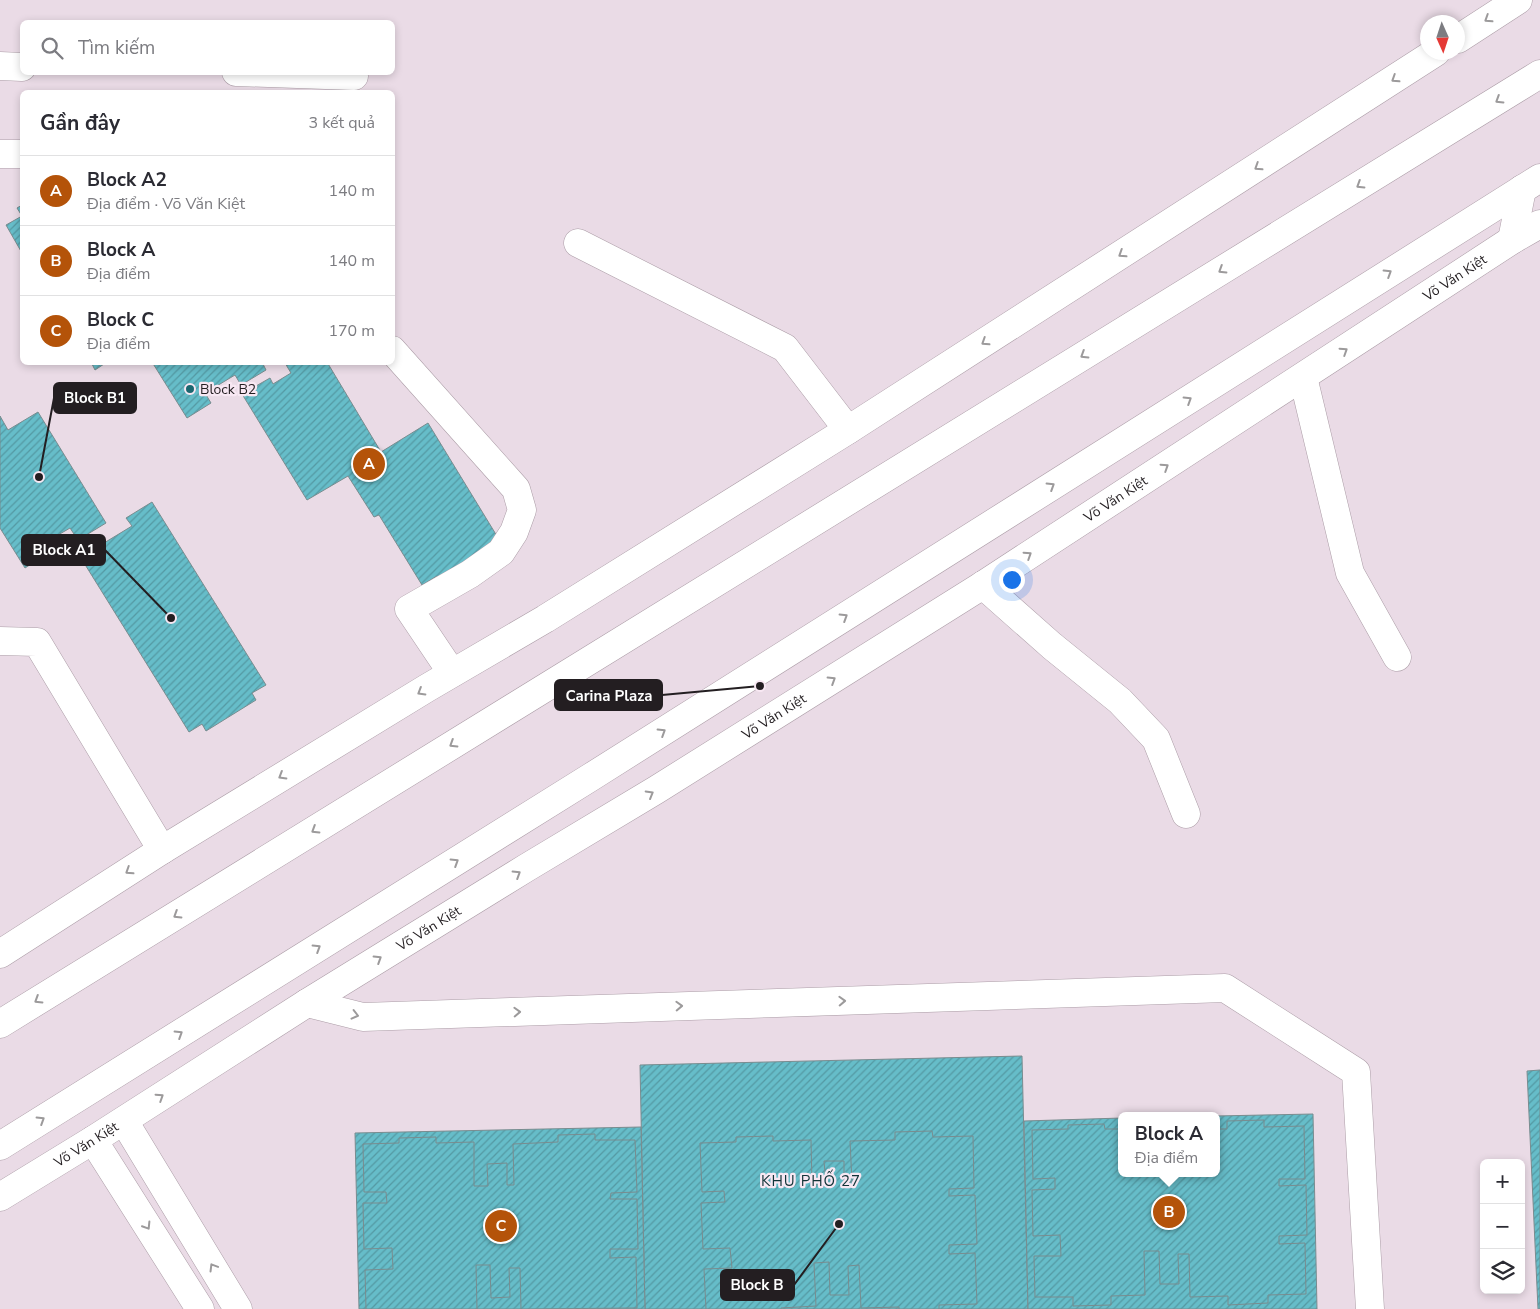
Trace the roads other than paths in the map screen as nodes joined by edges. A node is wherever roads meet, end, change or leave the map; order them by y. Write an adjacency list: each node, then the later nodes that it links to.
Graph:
1 (1518, 0): 2 (main road, one-way to 2)
2 (1465, 34)
3 (1424, 60): 17 (main road, one-way to 17)
4 (0, 66): 5 (main road)
5 (20, 67)
6 (1540, 74): 26 (main road, one-way to 26)
7 (324, 75): 8 (main road)
8 (354, 76)
9 (0, 154): 10 (main road)
10 (20, 154)
11 (1531, 183): 13 (main road); 29 (main road, one-way to 11)
12 (1540, 224): 13 (main road, Võ Văn Kiệt)
13 (1512, 240): 16 (main road, Võ Văn Kiệt, one-way to 13)
14 (578, 243): 17 (main road)
15 (395, 353): 21 (main road)
16 (1303, 377): 18 (main road, Võ Văn Kiệt, one-way to 16); 20 (main road)
17 (848, 430): 21 (main road)
18 (983, 584): 22 (main road); 25 (main road, Võ Văn Kiệt, one-way to 18)
19 (0, 641): 23 (main road)
20 (1397, 657)
21 (452, 673): 23 (main road, one-way to 23)
22 (1186, 814)
23 (162, 850): 24 (main road, one-way to 24)
24 (0, 954)
25 (307, 1004): 27 (main road, Võ Văn Kiệt, one-way to 25); 35 (main road, one-way to 35)
26 (0, 1024)
27 (124, 1121): 28 (main road, Võ Văn Kiệt); 30 (main road)
28 (93, 1140): 31 (main road, Võ Văn Kiệt); 32 (main road)
29 (0, 1146)
30 (160, 1180): 32 (main road); 34 (main road, one-way to 30)
31 (0, 1197)
32 (130, 1198): 33 (main road, one-way to 33)
33 (200, 1309)
34 (238, 1309)
35 (1370, 1309)

